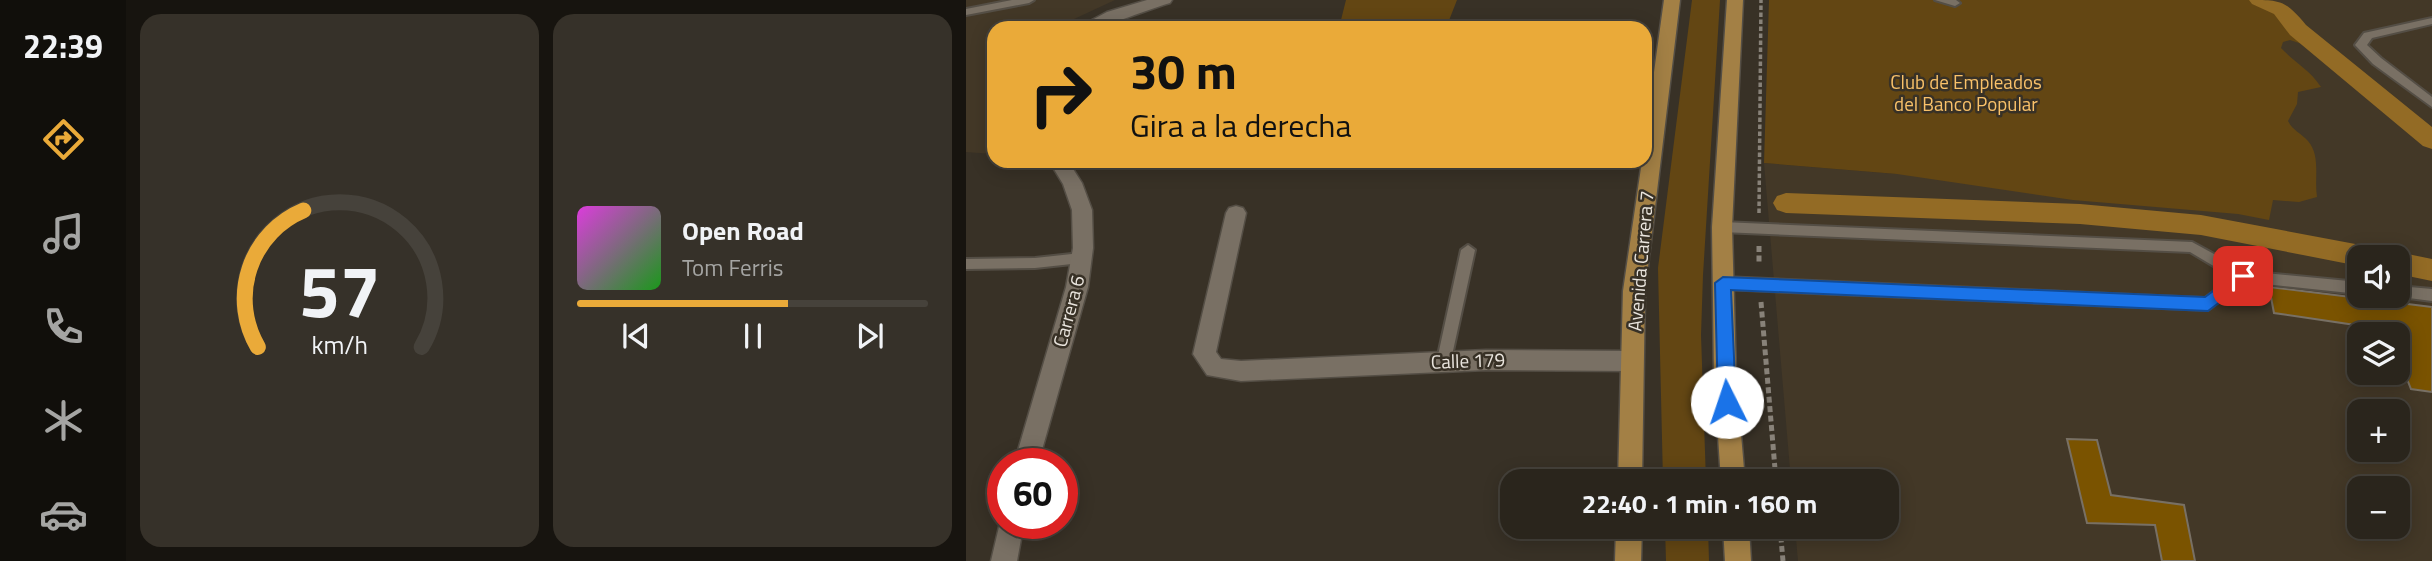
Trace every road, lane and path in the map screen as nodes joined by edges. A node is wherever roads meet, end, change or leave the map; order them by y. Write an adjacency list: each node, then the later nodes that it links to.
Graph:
1 (1029, 0): 7 (lane)
2 (1164, 0): 8 (street)
3 (1672, 0): 11 (main road, Avenida Carrera 7)
4 (1735, 0): 15 (main road)
5 (1940, 0): 6 (lane)
6 (1955, 3)
7 (966, 12)
8 (1100, 21)
9 (2432, 21): 10 (lane)
10 (2432, 103)
11 (1652, 153)
12 (1062, 168): 17 (street, Carrera 6)
13 (1650, 168): 25 (main road, Avenida Carrera 7)
14 (1236, 213): 24 (street, Calle 179)
15 (1722, 227): 19 (lane); 20 (main road)
16 (1468, 250): 24 (lane)
17 (1081, 258): 18 (lane); 26 (street, Carrera 6)
18 (966, 264)
19 (2243, 276): 20 (lane); 21 (lane)
20 (1723, 283): 28 (main road)
21 (2347, 287)
22 (2410, 293): 23 (lane)
23 (2432, 295)
24 (1444, 360): 25 (street, Calle 179)
25 (1632, 361): 27 (main road, Avenida Carrera 7)
26 (1031, 448)
27 (1630, 469)
28 (1732, 469)
29 (1008, 539): 33 (street)
30 (1629, 539): 34 (main road)
31 (1737, 539): 35 (main road)
32 (1781, 539): 36 (path)
33 (1004, 561)
34 (1628, 561)
35 (1738, 561)
36 (1783, 561)

